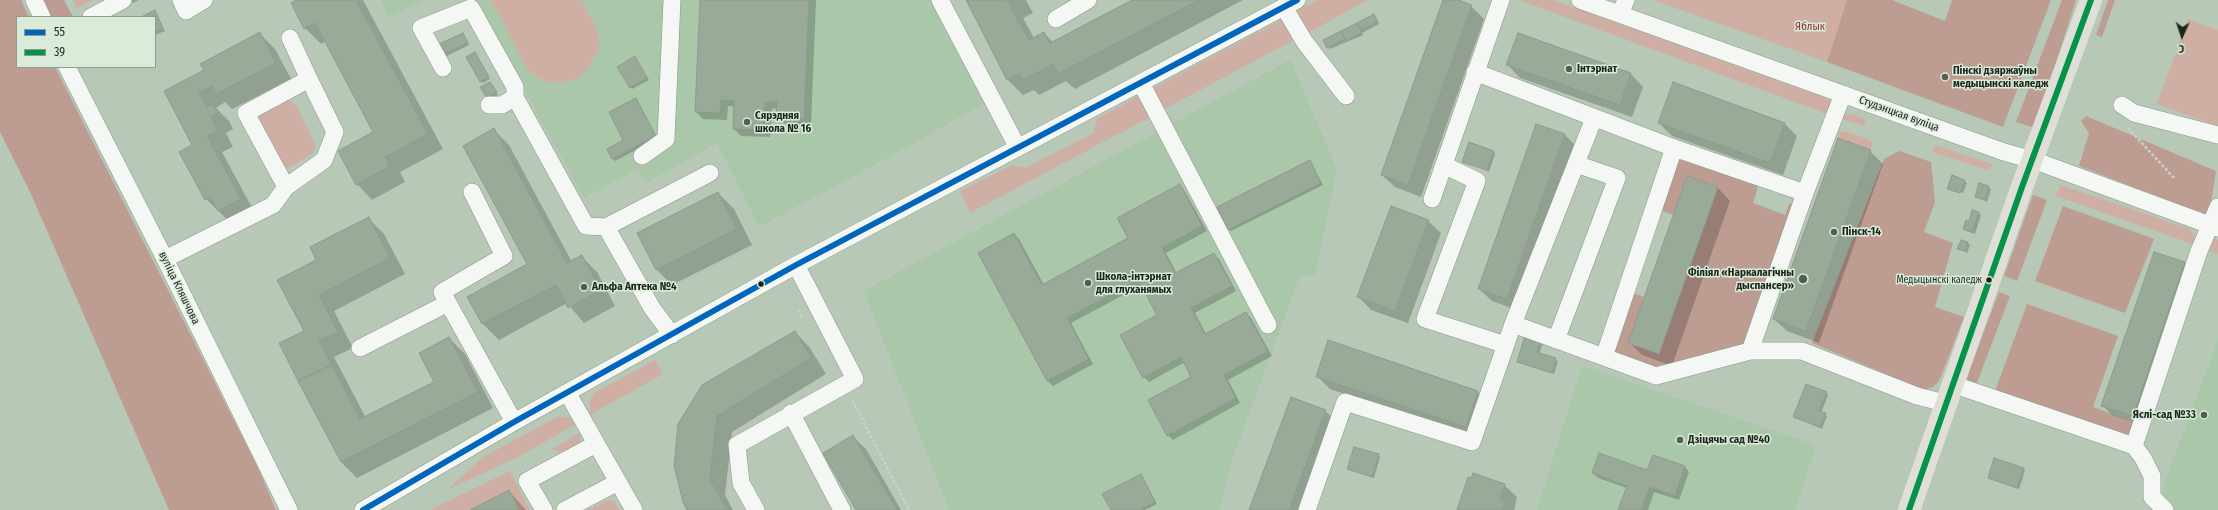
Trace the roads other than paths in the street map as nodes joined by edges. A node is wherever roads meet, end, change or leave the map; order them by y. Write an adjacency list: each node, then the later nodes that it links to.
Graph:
1 (34, 0): 13 (street)
2 (123, 0): 14 (street)
3 (180, 0): 4 (street)
4 (204, 0)
5 (672, 0): 31 (street)
6 (940, 0): 29 (street)
7 (1088, 0): 15 (street)
8 (1501, 0): 19 (street)
9 (1580, 0): 12 (street, Студэнцкая вуліца)
10 (2091, 0): 32 (main road)
11 (1291, 4): 21 (street); 23 (street)
12 (1623, 7): 22 (street, Студэнцкая вуліца)
13 (42, 16)
14 (93, 16)
15 (1056, 19)
16 (290, 38): 20 (street)
17 (67, 68): 43 (street, вуліца Кляшчова)
18 (444, 68): 24 (street)
19 (1475, 72): 27 (street); 34 (street)
20 (309, 79): 36 (street); 36 (street)
21 (1141, 84): 29 (street); 47 (street)
22 (1842, 94): 32 (street, Студэнцкая вуліца); 38 (street)
23 (1346, 96)
24 (515, 97): 25 (street); 42 (street)
25 (489, 105)
26 (2122, 105): 28 (street)
27 (1594, 118): 30 (street); 33 (street)
28 (2218, 136)
29 (1018, 148): 44 (street)
30 (1674, 148): 38 (street); 53 (street)
31 (642, 156)
32 (2033, 160): 41 (street, Студэнцкая вуліца); 55 (main road)
33 (1576, 164): 46 (street); 49 (street)
34 (1444, 165): 39 (street); 50 (street)
35 (710, 173): 42 (street)
36 (286, 187): 43 (street)
37 (472, 192): 45 (street)
38 (1805, 193): 52 (street)
39 (1432, 199)
40 (2218, 207): 41 (street)
41 (2214, 226): 59 (street)
42 (606, 227): 48 (street)
43 (165, 259): 61 (street, вуліца Кляшчова)
44 (796, 265): 48 (street); 56 (street)
45 (448, 303): 51 (street); 57 (street)
46 (1513, 324): 49 (street); 50 (street)
47 (1268, 325)
48 (672, 335): 54 (street)
49 (1556, 340): 53 (street)
50 (1506, 345): 68 (street)
51 (360, 348)
52 (1750, 351): 53 (street); 55 (street)
53 (1604, 358)
54 (568, 394): 57 (street); 58 (street)
55 (1948, 394): 59 (street); 69 (main road)
56 (791, 413): 66 (street); 67 (street)
57 (514, 422): 62 (street)
58 (596, 444): 60 (street); 63 (street)
59 (2134, 446): 70 (street)
60 (618, 482): 64 (street); 65 (street)
61 (289, 510)
62 (363, 510)
63 (544, 510)
64 (565, 510)
65 (634, 510)
66 (756, 510)
67 (842, 510)
68 (1307, 510)
69 (1909, 510)
70 (2165, 510)

